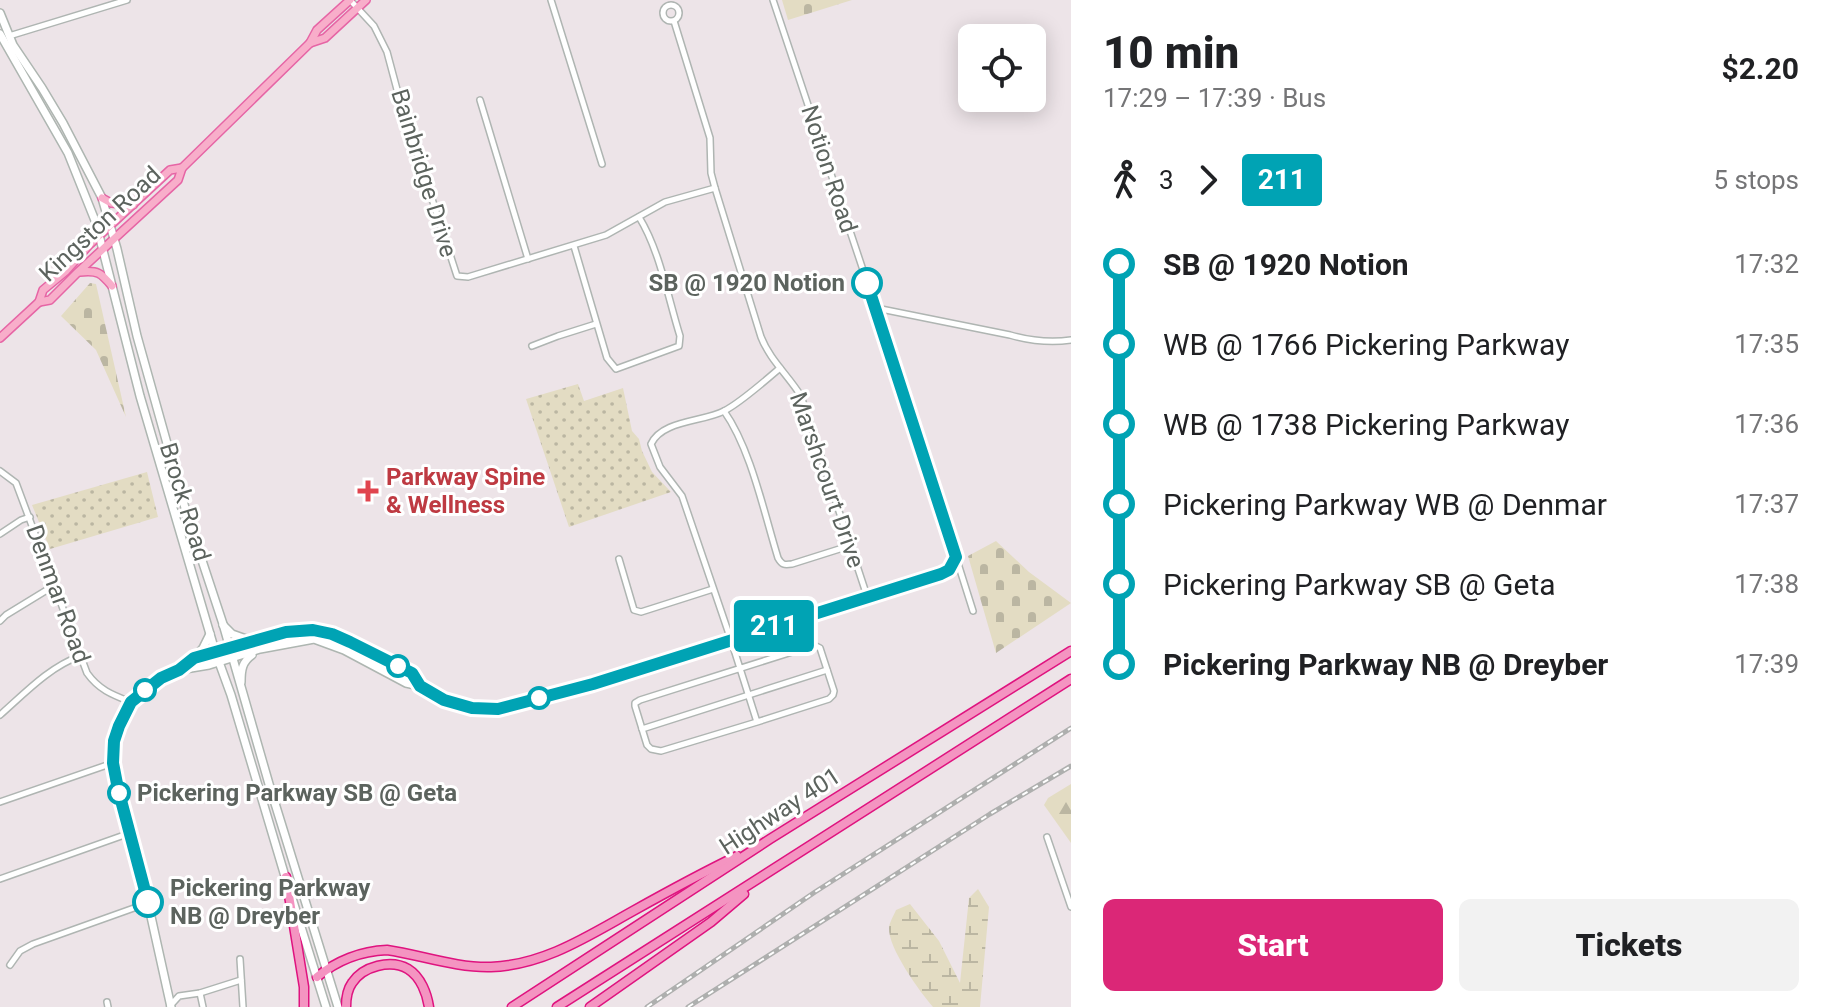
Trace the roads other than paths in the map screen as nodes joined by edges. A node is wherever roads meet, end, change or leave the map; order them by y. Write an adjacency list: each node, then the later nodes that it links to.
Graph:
1 (127, 0): 9 (street)
2 (350, 0): 6 (street, Bainbridge Drive); 10 (main road, Kingston Road)
3 (366, 0): 6 (main road, Kingston Road)
4 (551, 0): 12 (street)
5 (773, 0): 27 (street, Notion Road)
6 (357, 8): 10 (main road, Kingston Road); 23 (street, Bainbridge Drive)
7 (0, 13): 9 (main road, Brock Road)
8 (674, 21): 14 (street)
9 (3, 36): 15 (main road, Brock Road); 19 (main road, Brock Road)
10 (310, 43): 13 (main road, Kingston Road)
11 (480, 100): 23 (street)
12 (602, 164)
13 (182, 168): 16 (main road, Kingston Road); 20 (main road, Kingston Road)
14 (715, 188): 17 (street, Bainbridge Drive); 32 (street)
15 (102, 198): 16 (main road); 18 (main road, Brock Road)
16 (133, 205): 18 (main road, Kingston Road)
17 (639, 217): 21 (street, Bainbridge Drive); 28 (street)
18 (111, 226): 19 (main road, Kingston Road); 20 (main road, Brock Road)
19 (100, 236): 22 (main road, Brock Road); 26 (main road, Kingston Road)
20 (114, 239): 22 (main road, Kingston Road); 35 (main road, Brock Road)
21 (574, 246): 23 (street, Bainbridge Drive); 28 (street)
22 (103, 249): 24 (main road, Kingston Road); 25 (main road, Brock Road)
23 (528, 259)
24 (78, 272): 25 (main road); 26 (main road, Kingston Road)
25 (112, 286): 37 (main road, Brock Road)
26 (39, 302): 29 (main road, Kingston Road)
27 (875, 307): 30 (street); 40 (street, Notion Road)
28 (596, 324): 31 (street)
29 (0, 338)
30 (1071, 340)
31 (532, 346)
32 (780, 368): 33 (street); 39 (street, Marshcourt Drive)
33 (724, 411): 39 (street); 43 (street)
34 (0, 471): 36 (street, Denmar Road)
35 (187, 515): 37 (main road); 47 (main road, Brock Road)
36 (30, 517): 38 (street); 42 (street, Denmar Road)
37 (176, 519): 48 (main road, Brock Road)
38 (0, 534)
39 (849, 546): 44 (street, Marshcourt Drive)
40 (956, 557): 44 (main road); 45 (street, Notion Road)
41 (619, 559): 43 (street)
42 (55, 585): 46 (street); 54 (street, Denmar Road)
43 (713, 589): 50 (street)
44 (867, 596): 50 (main road)
45 (973, 611)
46 (0, 621)
47 (223, 624): 49 (main road); 51 (main road, Brock Road)
48 (210, 634): 55 (main road, Brock Road); 56 (main road)
49 (252, 640): 51 (main road); 58 (main road)
50 (731, 640): 58 (main road); 59 (street)
51 (228, 647): 55 (main road); 57 (main road, Brock Road)
52 (260, 649): 57 (main road); 58 (main road); 63 (main road)
53 (1071, 651): 73 (highway, Highway 401)
54 (80, 656): 65 (street, Denmar Road); 66 (street)
55 (216, 656): 56 (main road); 57 (main road); 60 (main road); 75 (main road, Brock Road)
56 (194, 658): 60 (main road)
57 (232, 659): 63 (main road, Brock Road)
58 (372, 659)
59 (740, 669): 61 (street); 64 (street); 68 (street)
60 (182, 670): 65 (main road)
61 (827, 670): 64 (street); 67 (street)
62 (1071, 679): 74 (highway, Highway 401)
63 (240, 685): 81 (main road, Brock Road)
64 (749, 695): 67 (street); 68 (street)
65 (131, 702): 69 (main road)
66 (0, 715)
67 (757, 722): 68 (street)
68 (642, 729)
69 (113, 763): 70 (street); 71 (main road)
70 (0, 802)
71 (130, 833): 76 (street); 77 (main road)
72 (1047, 837): 78 (street)
73 (770, 839): 81 (highway); 93 (highway, Highway 401)
74 (775, 868): 94 (highway, Highway 401); 95 (highway)
75 (286, 877): 82 (main road, Brock Road); 88 (highway)
76 (0, 879)
77 (148, 903): 80 (street); 85 (main road)
78 (1071, 907)
79 (240, 959): 83 (street)
80 (10, 965)
81 (326, 970): 82 (highway); 90 (main road, Brock Road)
82 (317, 977): 89 (main road, Brock Road)
83 (241, 980): 84 (street); 87 (street)
84 (200, 993): 85 (street); 86 (street)
85 (170, 1007)
86 (203, 1007)
87 (243, 1007)
88 (304, 1007)
89 (326, 1007)
90 (338, 1007)
91 (346, 1007): 92 (highway)
92 (429, 1007)
93 (512, 1007)
94 (557, 1007)
95 (590, 1007)

